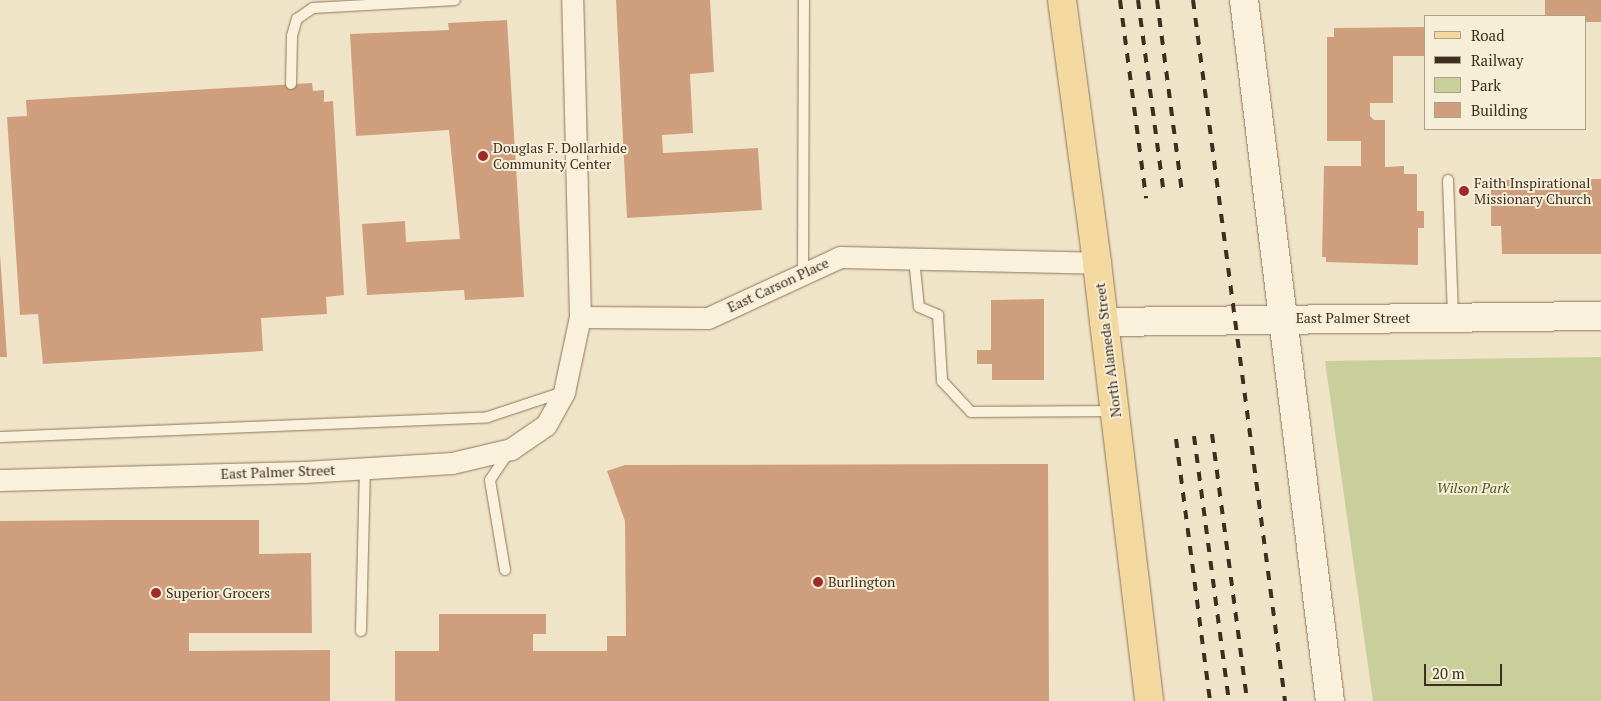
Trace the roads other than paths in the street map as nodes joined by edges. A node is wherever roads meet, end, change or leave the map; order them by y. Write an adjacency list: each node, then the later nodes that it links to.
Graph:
1 (454, 0): 6 (lane)
2 (572, 0): 12 (street)
3 (804, 0): 10 (lane)
4 (1062, 0): 9 (main road, North Alameda Street)
5 (1244, 0): 14 (street)
6 (291, 84)
7 (1448, 180): 13 (lane)
8 (914, 259): 9 (street, East Carson Place); 10 (street, East Carson Place); 17 (lane)
9 (1098, 263): 15 (main road, North Alameda Street)
10 (803, 274): 12 (street, East Carson Place)
11 (1601, 316): 13 (street, East Palmer Street)
12 (580, 317): 16 (street)
13 (1453, 317): 14 (street, East Palmer Street)
14 (1284, 318): 15 (street, East Palmer Street); 25 (street)
15 (1104, 322): 17 (main road, North Alameda Street)
16 (564, 392): 18 (lane); 19 (street, East Palmer Street)
17 (1115, 411): 24 (main road, North Alameda Street)
18 (0, 437)
19 (511, 449): 20 (street, East Palmer Street); 22 (lane)
20 (365, 468): 21 (street, East Palmer Street); 23 (lane)
21 (0, 480)
22 (505, 570)
23 (361, 631)
24 (1149, 701)
25 (1330, 701)

